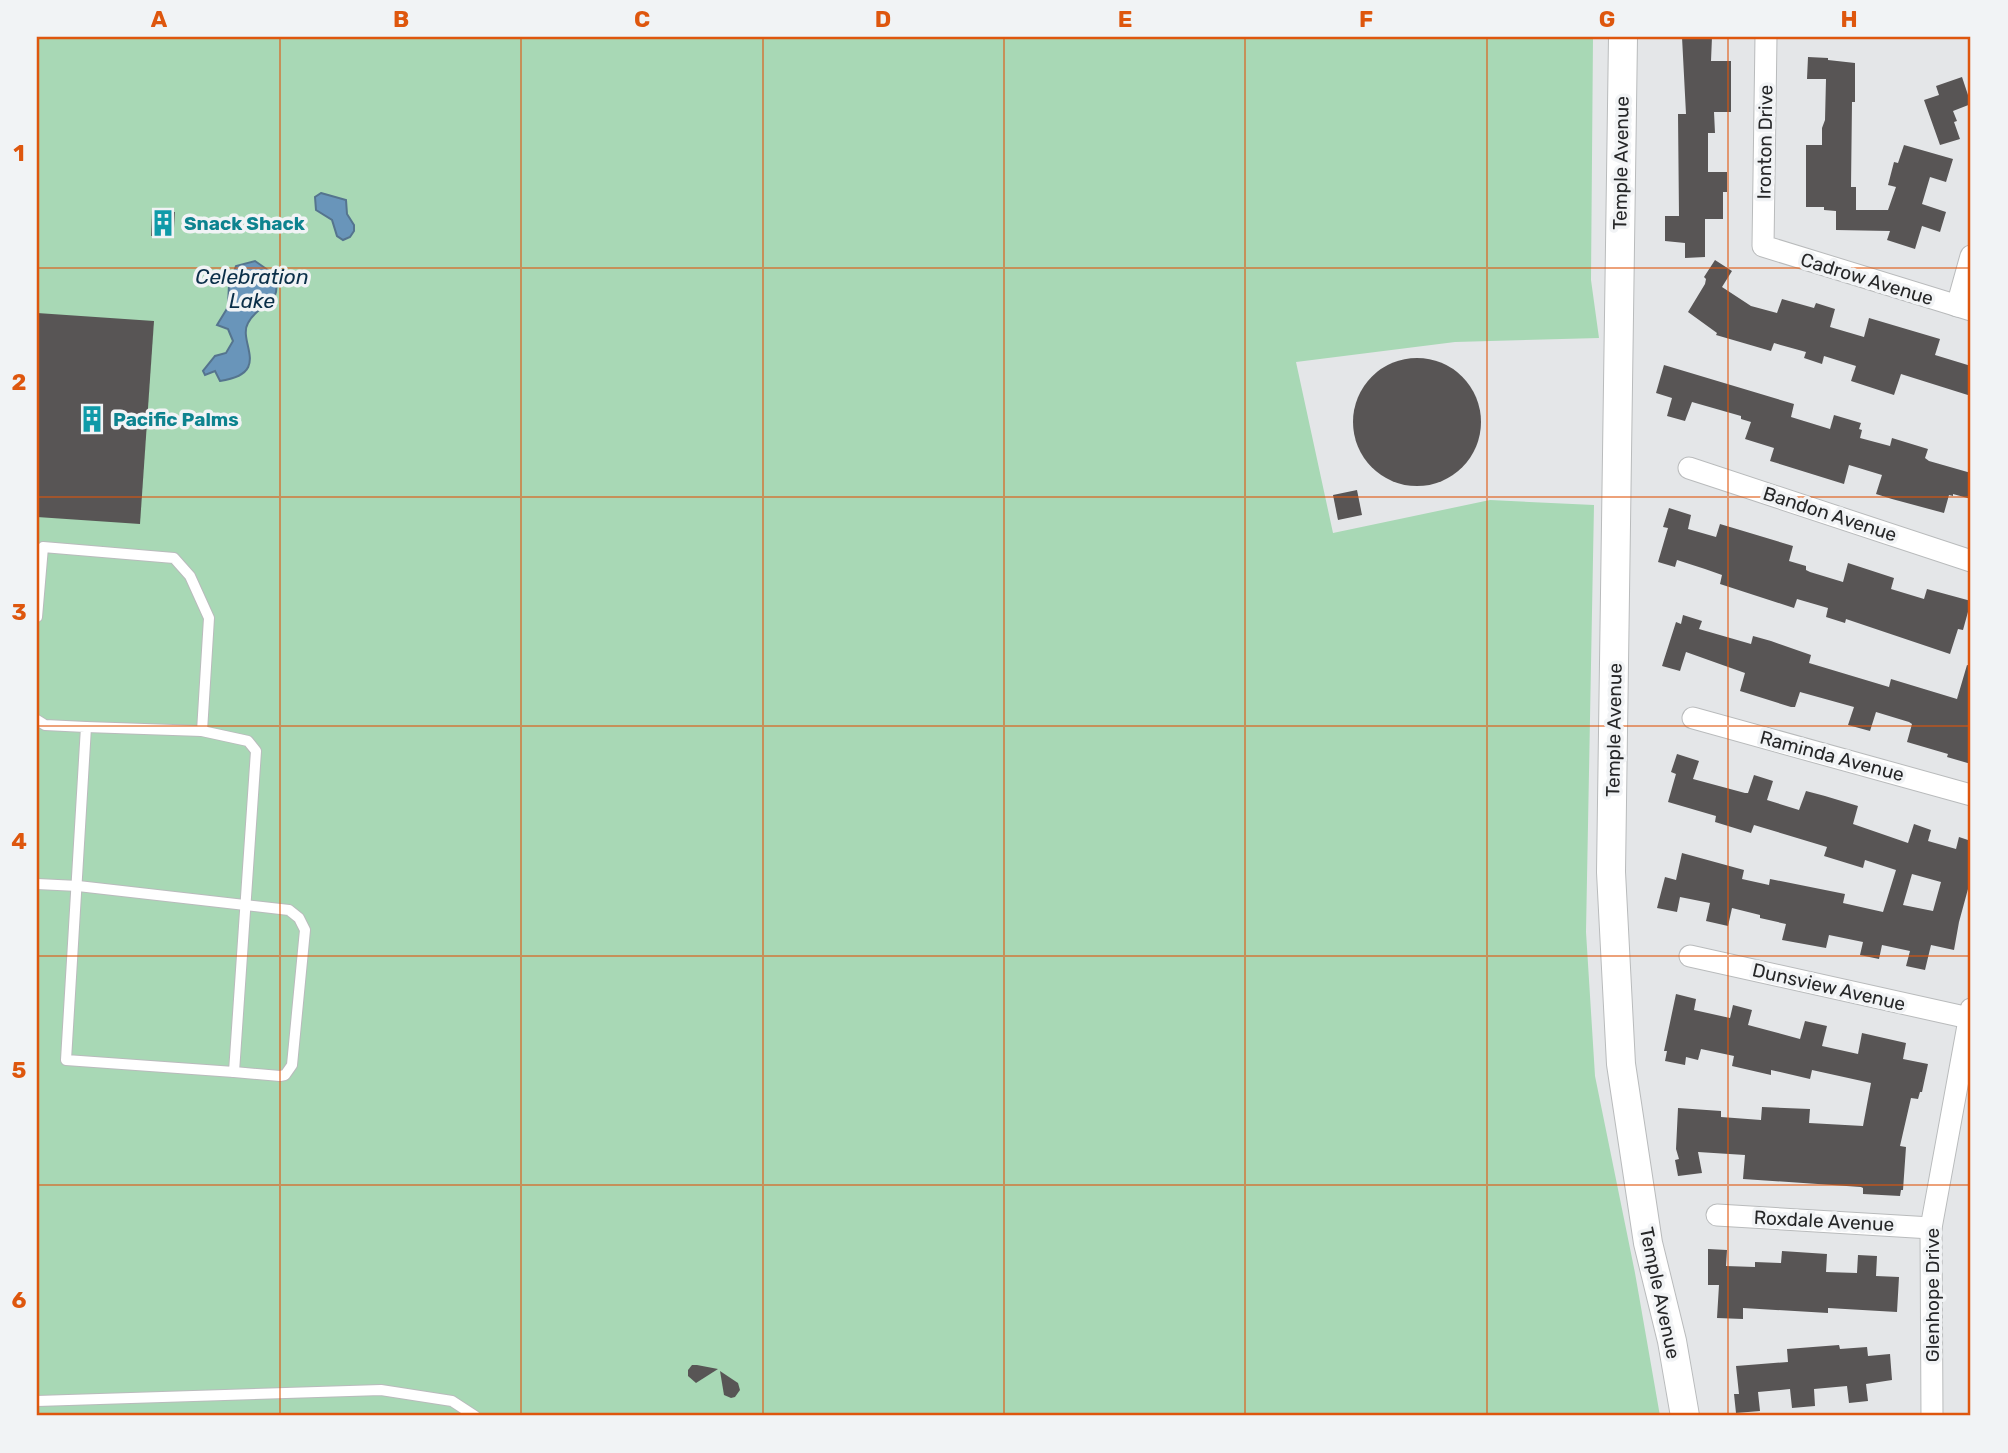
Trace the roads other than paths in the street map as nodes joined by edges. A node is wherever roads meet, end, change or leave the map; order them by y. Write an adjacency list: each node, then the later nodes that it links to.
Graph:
1 (1623, 37): 24 (main road, Temple Avenue)
2 (1766, 37): 3 (street, Ironton Drive)
3 (1763, 246): 5 (street, Cadrow Avenue)
4 (1971, 256): 5 (street)
5 (1964, 308)
6 (1689, 468): 7 (street, Bandon Avenue)
7 (1971, 561)
8 (37, 617): 12 (lane)
9 (1693, 718): 13 (street, Raminda Avenue)
10 (37, 720): 11 (lane)
11 (86, 727): 12 (lane); 15 (lane)
12 (202, 731): 16 (lane)
13 (1971, 795)
14 (37, 884): 15 (lane)
15 (78, 886): 16 (lane); 19 (lane)
16 (246, 906): 19 (lane); 19 (lane)
17 (1690, 956): 18 (street, Dunsview Avenue)
18 (1970, 1013): 21 (street, Glenhope Drive)
19 (234, 1072)
20 (1717, 1215): 21 (street, Roxdale Avenue)
21 (1931, 1228): 25 (street, Glenhope Drive)
22 (37, 1401): 23 (lane)
23 (475, 1416)
24 (1685, 1416)
25 (1931, 1416)

